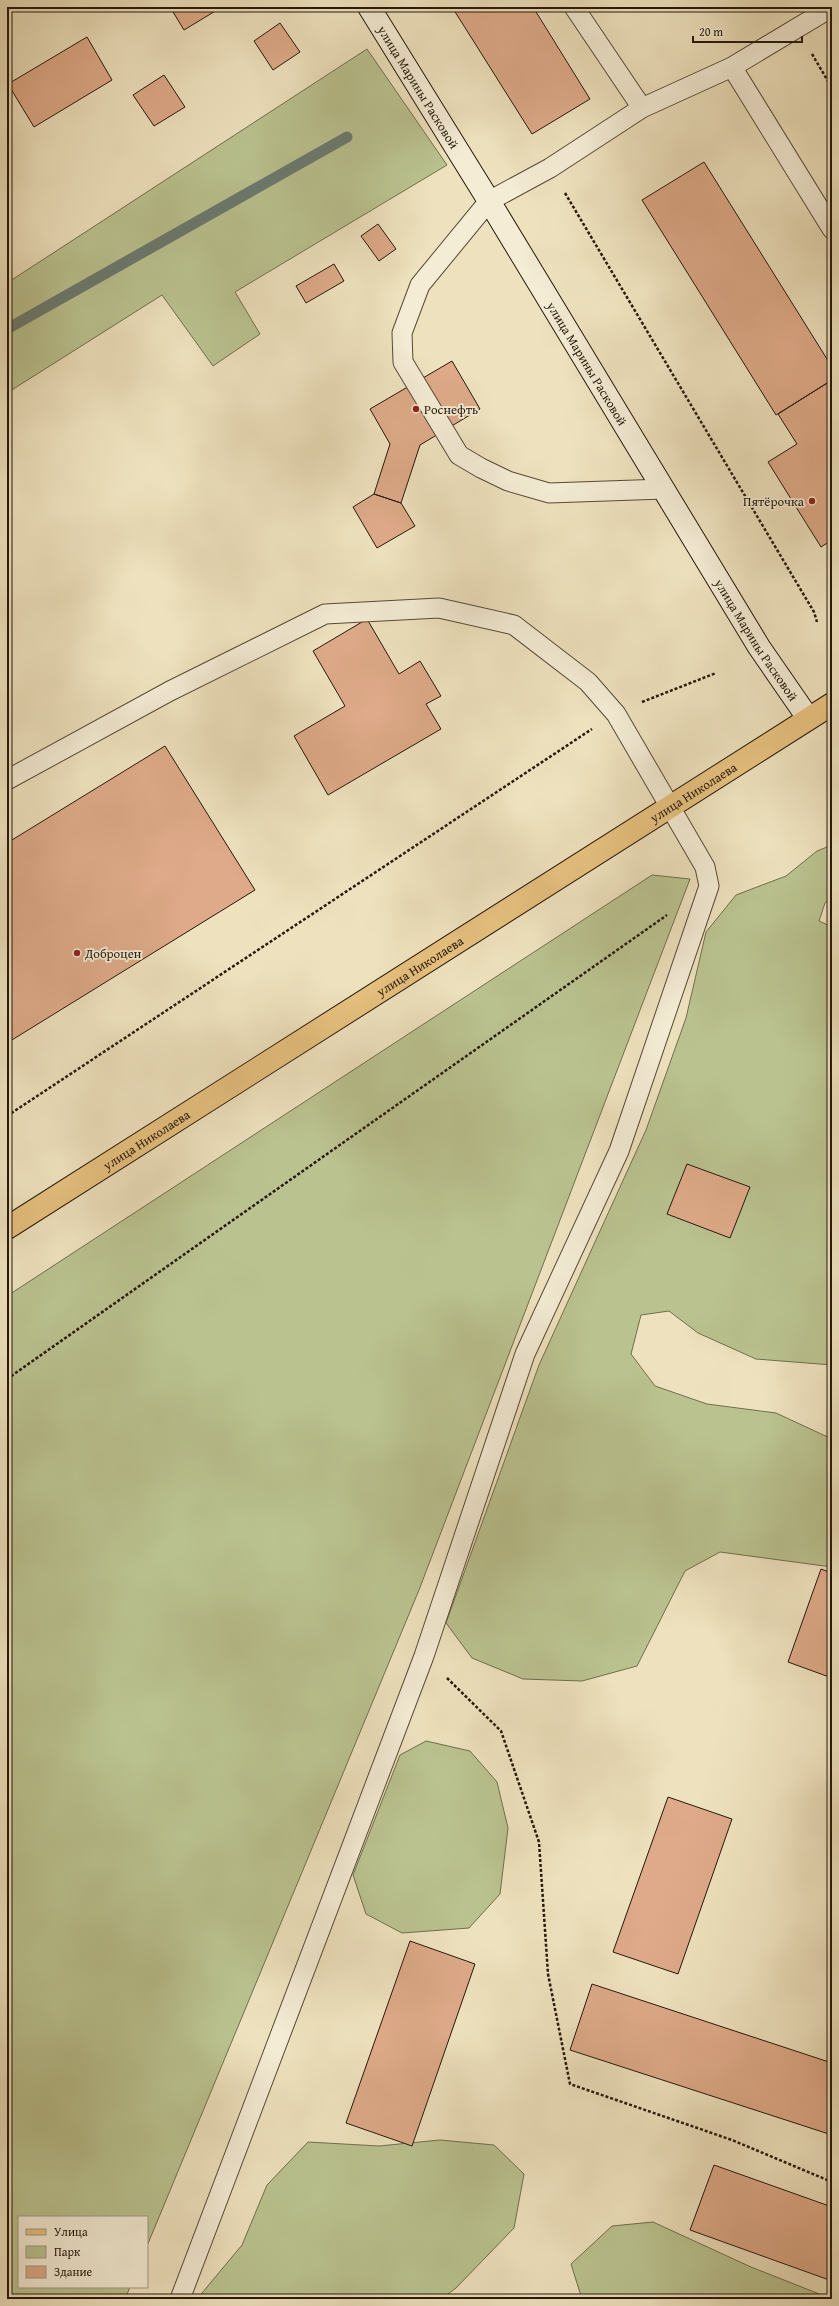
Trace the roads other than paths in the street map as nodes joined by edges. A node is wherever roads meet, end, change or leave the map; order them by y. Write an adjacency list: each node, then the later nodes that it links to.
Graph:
1 (369, 7): 6 (street, улица Марины Расковой)
2 (574, 7): 5 (lane)
3 (832, 8): 4 (lane)
4 (732, 67): 5 (lane); 7 (lane)
5 (642, 108): 6 (lane)
6 (489, 200): 8 (street, улица Марины Расковой); 8 (lane)
7 (832, 229)
8 (664, 489): 10 (street, улица Марины Расковой)
9 (832, 704): 10 (main road, улица Николаева)
10 (808, 718): 12 (main road, улица Николаева)
11 (7, 780): 12 (lane)
12 (670, 807): 13 (main road, улица Николаева); 14 (lane)
13 (7, 1228)
14 (180, 2299)

